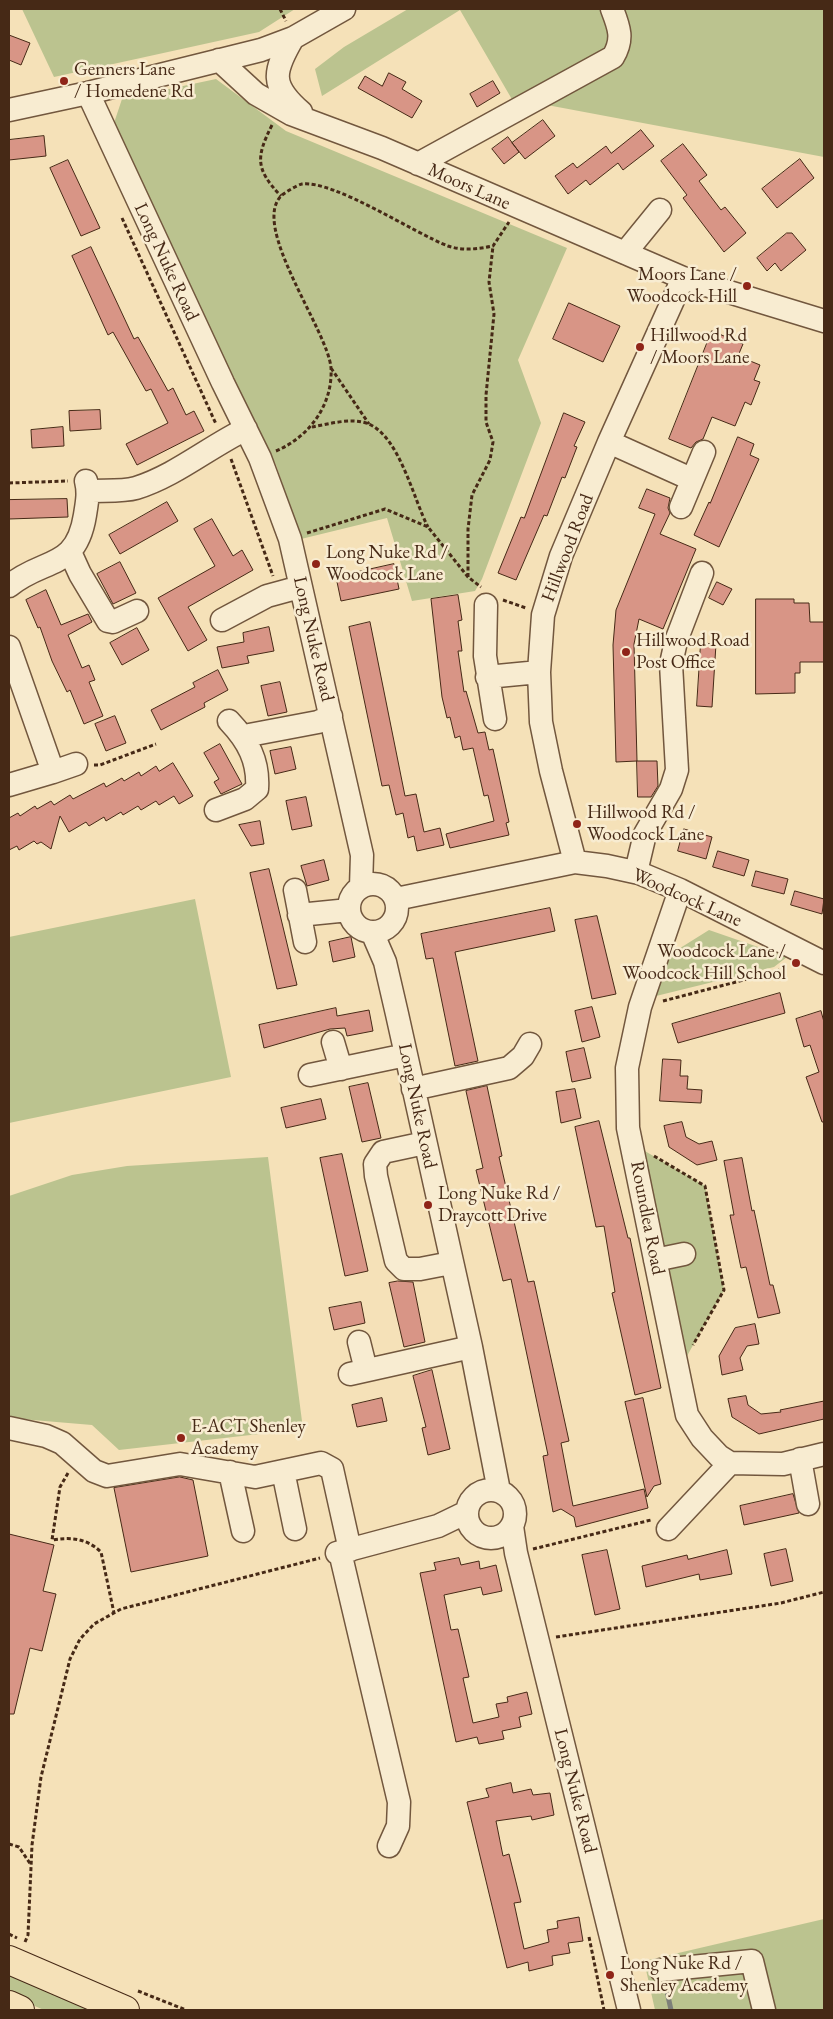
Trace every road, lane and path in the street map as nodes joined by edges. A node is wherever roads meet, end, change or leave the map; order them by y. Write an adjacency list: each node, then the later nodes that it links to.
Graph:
1 (344, 9): 3 (street)
2 (612, 9): 9 (street)
3 (293, 38): 4 (street); 8 (street, Moors Lane)
4 (218, 60): 5 (street); 6 (street, Moors Lane)
5 (88, 93): 7 (street); 21 (street, Long Nuke Road)
6 (280, 108): 8 (street, Moors Lane); 10 (path)
7 (9, 110)
8 (312, 122): 9 (street, Moors Lane)
9 (418, 164): 11 (street, Moors Lane)
10 (281, 196): 14 (path); 18 (path)
11 (518, 208): 14 (path); 15 (street, Moors Lane)
12 (118, 210): 22 (path)
13 (660, 210): 15 (street)
14 (493, 246): 34 (path)
15 (625, 253): 16 (street, Moors Lane)
16 (683, 278): 17 (street, Moors Lane); 23 (street, Hillwood Road)
17 (824, 321)
18 (331, 368): 19 (path); 20 (path)
19 (369, 424): 20 (path); 30 (path)
20 (311, 427): 25 (path)
21 (246, 429): 22 (street); 25 (street, Long Nuke Road)
22 (223, 440): 32 (street); 36 (path)
23 (609, 442): 26 (street); 39 (street, Hillwood Road)
24 (704, 452): 26 (street)
25 (260, 458): 31 (street, Long Nuke Road)
26 (691, 479): 29 (street)
27 (60, 481): 28 (path)
28 (9, 483)
29 (681, 507)
30 (428, 527): 31 (path); 34 (path)
31 (290, 539): 36 (street, Long Nuke Road)
32 (70, 552): 35 (street); 38 (street)
33 (702, 573): 52 (street)
34 (468, 577): 37 (path)
35 (9, 586)
36 (290, 590): 40 (street); 44 (street, Long Nuke Road)
37 (490, 598): 39 (path); 43 (street)
38 (137, 611)
39 (543, 615): 42 (street, Hillwood Road)
40 (222, 620)
41 (9, 647): 48 (street)
42 (539, 672): 43 (street); 51 (street, Hillwood Road)
43 (487, 677): 45 (street)
44 (331, 716): 50 (street); 54 (street, Long Nuke Road)
45 (495, 719)
46 (156, 744): 47 (path)
47 (76, 764): 48 (street)
48 (53, 772): 49 (street)
49 (9, 785)
50 (216, 810)
51 (575, 862): 52 (street, Woodcock Lane); 54 (street, Woodcock Lane)
52 (636, 872): 55 (street, Woodcock Lane)
53 (295, 890): 57 (street)
54 (378, 890): 56 (street, Long Nuke Road); 58 (street, Long Nuke Road)
55 (680, 890): 60 (street, Woodcock Lane); 62 (street, Roundlea Road)
56 (349, 910): 57 (street); 58 (street)
57 (299, 915): 59 (street)
58 (380, 929): 65 (street, Long Nuke Road)
59 (304, 942)
60 (802, 952): 61 (street, Woodcock Lane); 62 (path)
61 (824, 963)
62 (640, 1007): 71 (street, Roundlea Road)
63 (333, 1042): 66 (street)
64 (530, 1044): 68 (street)
65 (406, 1055): 66 (street); 68 (street, Long Nuke Road)
66 (341, 1069): 67 (street)
67 (310, 1075)
68 (413, 1089): 69 (street, Long Nuke Road)
69 (425, 1143): 72 (street, Long Nuke Road); 72 (street)
70 (684, 1254): 71 (street)
71 (655, 1260): 79 (street, Roundlea Road)
72 (451, 1263): 74 (street, Long Nuke Road)
73 (359, 1342): 74 (street)
74 (471, 1347): 82 (street, Long Nuke Road)
75 (9, 1428): 78 (street)
76 (824, 1454): 77 (street)
77 (800, 1459): 79 (street); 83 (street)
78 (81, 1460): 81 (street); 93 (path)
79 (730, 1463): 85 (street)
80 (283, 1471): 81 (street); 87 (street); 90 (street)
81 (230, 1472): 88 (street)
82 (489, 1492): 84 (street); 86 (street, Long Nuke Road)
83 (808, 1504)
84 (468, 1520): 89 (street); 90 (street)
85 (664, 1523): 91 (path)
86 (512, 1526): 89 (street); 91 (street, Long Nuke Road)
87 (295, 1530)
88 (243, 1532)
89 (492, 1539): 91 (street)
90 (338, 1553): 93 (path); 96 (street)
91 (519, 1562): 94 (street, Long Nuke Road)
92 (824, 1592): 94 (path)
93 (114, 1613): 97 (path)
94 (538, 1641): 103 (street, Long Nuke Road)
95 (9, 1844): 97 (path)
96 (389, 1846)
97 (31, 1866): 98 (path)
98 (17, 1951): 102 (main road)
99 (661, 1970): 104 (street)
100 (9, 2005): 101 (main road)
101 (20, 2010)
102 (125, 2010)
103 (629, 2010)
104 (764, 2010)

